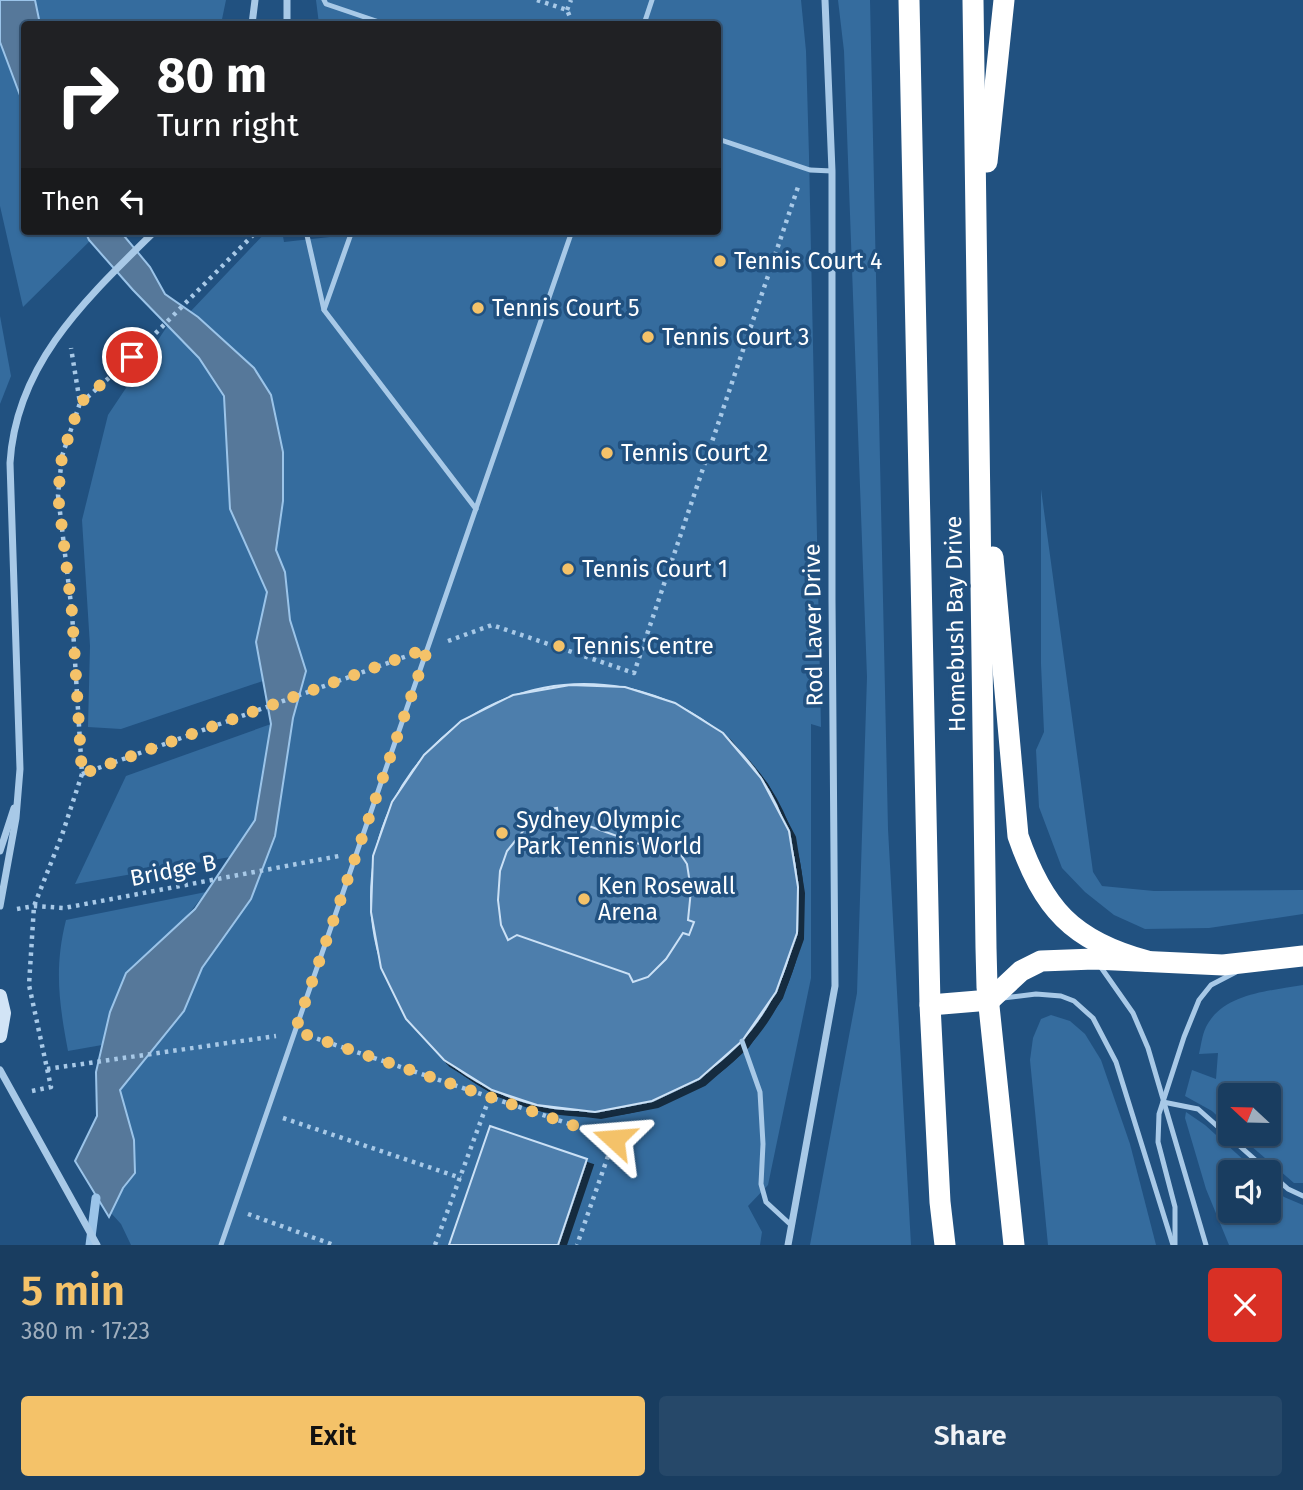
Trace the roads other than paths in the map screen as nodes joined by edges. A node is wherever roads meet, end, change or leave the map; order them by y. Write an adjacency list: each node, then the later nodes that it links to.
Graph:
1 (255, 0): 9 (street)
2 (287, 0): 10 (street)
3 (324, 0): 11 (lane)
4 (652, 0): 12 (lane)
5 (825, 0): 14 (street, Rod Laver Drive)
6 (973, 0): 19 (highway, Homebush Bay Drive)
7 (1004, 0): 19 (highway)
8 (908, 3): 34 (highway, Homebush Bay Drive)
9 (252, 21)
10 (287, 21)
11 (377, 21)
12 (645, 21)
13 (721, 140): 14 (lane)
14 (832, 171): 41 (street, Rod Laver Drive)
15 (151, 235): 23 (street)
16 (307, 235): 20 (lane)
17 (351, 235): 20 (lane)
18 (571, 235): 22 (lane)
19 (977, 255): 21 (highway, Homebush Bay Drive)
20 (324, 310): 22 (lane)
21 (978, 393): 26 (highway); 33 (highway, Homebush Bay Drive)
22 (476, 509): 43 (lane)
23 (19, 791): 24 (street); 25 (street)
24 (0, 851)
25 (0, 906)
26 (1061, 915): 27 (lane); 30 (highway)
27 (1077, 937)
28 (1090, 953): 30 (highway); 33 (highway); 39 (lane)
29 (1303, 956): 31 (highway)
30 (1147, 961): 31 (highway)
31 (1258, 962): 39 (lane)
32 (1, 995): 35 (street)
33 (990, 1000): 34 (highway); 38 (highway, Homebush Bay Drive); 48 (lane)
34 (930, 1005): 45 (highway, Homebush Bay Drive)
35 (0, 1036)
36 (742, 1041): 41 (lane)
37 (0, 1070): 42 (street)
38 (997, 1080): 46 (highway, Homebush Bay Drive); 47 (highway)
39 (1163, 1102): 40 (lane); 48 (lane); 49 (lane)
40 (1303, 1196)
41 (791, 1225): 44 (street, Rod Laver Drive)
42 (97, 1245)
43 (221, 1245)
44 (788, 1245)
45 (945, 1245)
46 (1014, 1245)
47 (1029, 1245)
48 (1174, 1245)
49 (1206, 1245)

